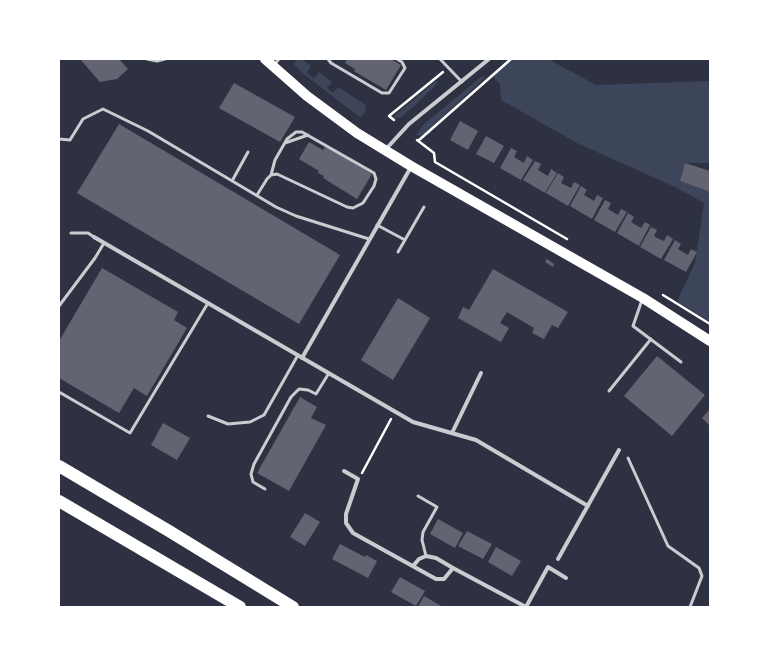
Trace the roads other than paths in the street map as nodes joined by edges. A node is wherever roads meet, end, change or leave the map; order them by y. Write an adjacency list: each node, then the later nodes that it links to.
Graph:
1 (147, 59): 2 (lane)
2 (165, 59)
3 (265, 59): 8 (main road)
4 (328, 59): 5 (lane)
5 (397, 59)
6 (440, 59): 9 (lane)
7 (489, 59): 9 (street)
8 (276, 63): 13 (main road)
9 (462, 82): 13 (street)
10 (308, 135): 12 (lane); 12 (lane); 16 (lane)
11 (59, 139): 17 (lane)
12 (285, 143): 16 (lane)
13 (385, 150): 15 (main road)
14 (248, 152): 17 (lane)
15 (411, 166): 20 (street); 27 (main road)
16 (271, 175): 18 (lane)
17 (232, 181): 18 (lane)
18 (257, 196): 23 (lane)
19 (424, 207): 24 (lane)
20 (377, 225): 23 (street); 24 (lane)
21 (71, 233): 22 (lane)
22 (94, 237): 25 (street)
23 (370, 239): 33 (street)
24 (405, 240): 26 (lane)
25 (104, 243): 28 (street); 29 (lane)
26 (398, 252)
27 (643, 298): 30 (lane); 31 (main road)
28 (208, 303): 32 (street); 38 (lane)
29 (59, 306)
30 (651, 339): 34 (lane); 37 (lane)
31 (710, 341)
32 (298, 355): 33 (street); 39 (lane)
33 (302, 358): 35 (street)
34 (682, 362)
35 (329, 373): 40 (street); 45 (lane)
36 (481, 373): 40 (street)
37 (609, 390)
38 (59, 392)
39 (208, 416)
40 (452, 433): 48 (street)
41 (619, 450): 48 (street)
42 (628, 458): 57 (lane)
43 (59, 466): 55 (highway)
44 (344, 471): 51 (street)
45 (265, 489)
46 (418, 496): 49 (lane)
47 (59, 501): 54 (highway)
48 (588, 506): 50 (street)
49 (426, 556): 51 (street); 52 (street)
50 (558, 559)
51 (413, 566): 52 (street)
52 (454, 568): 56 (street)
53 (566, 578): 56 (street)
54 (240, 607)
55 (293, 607)
56 (526, 607)
57 (690, 607)

